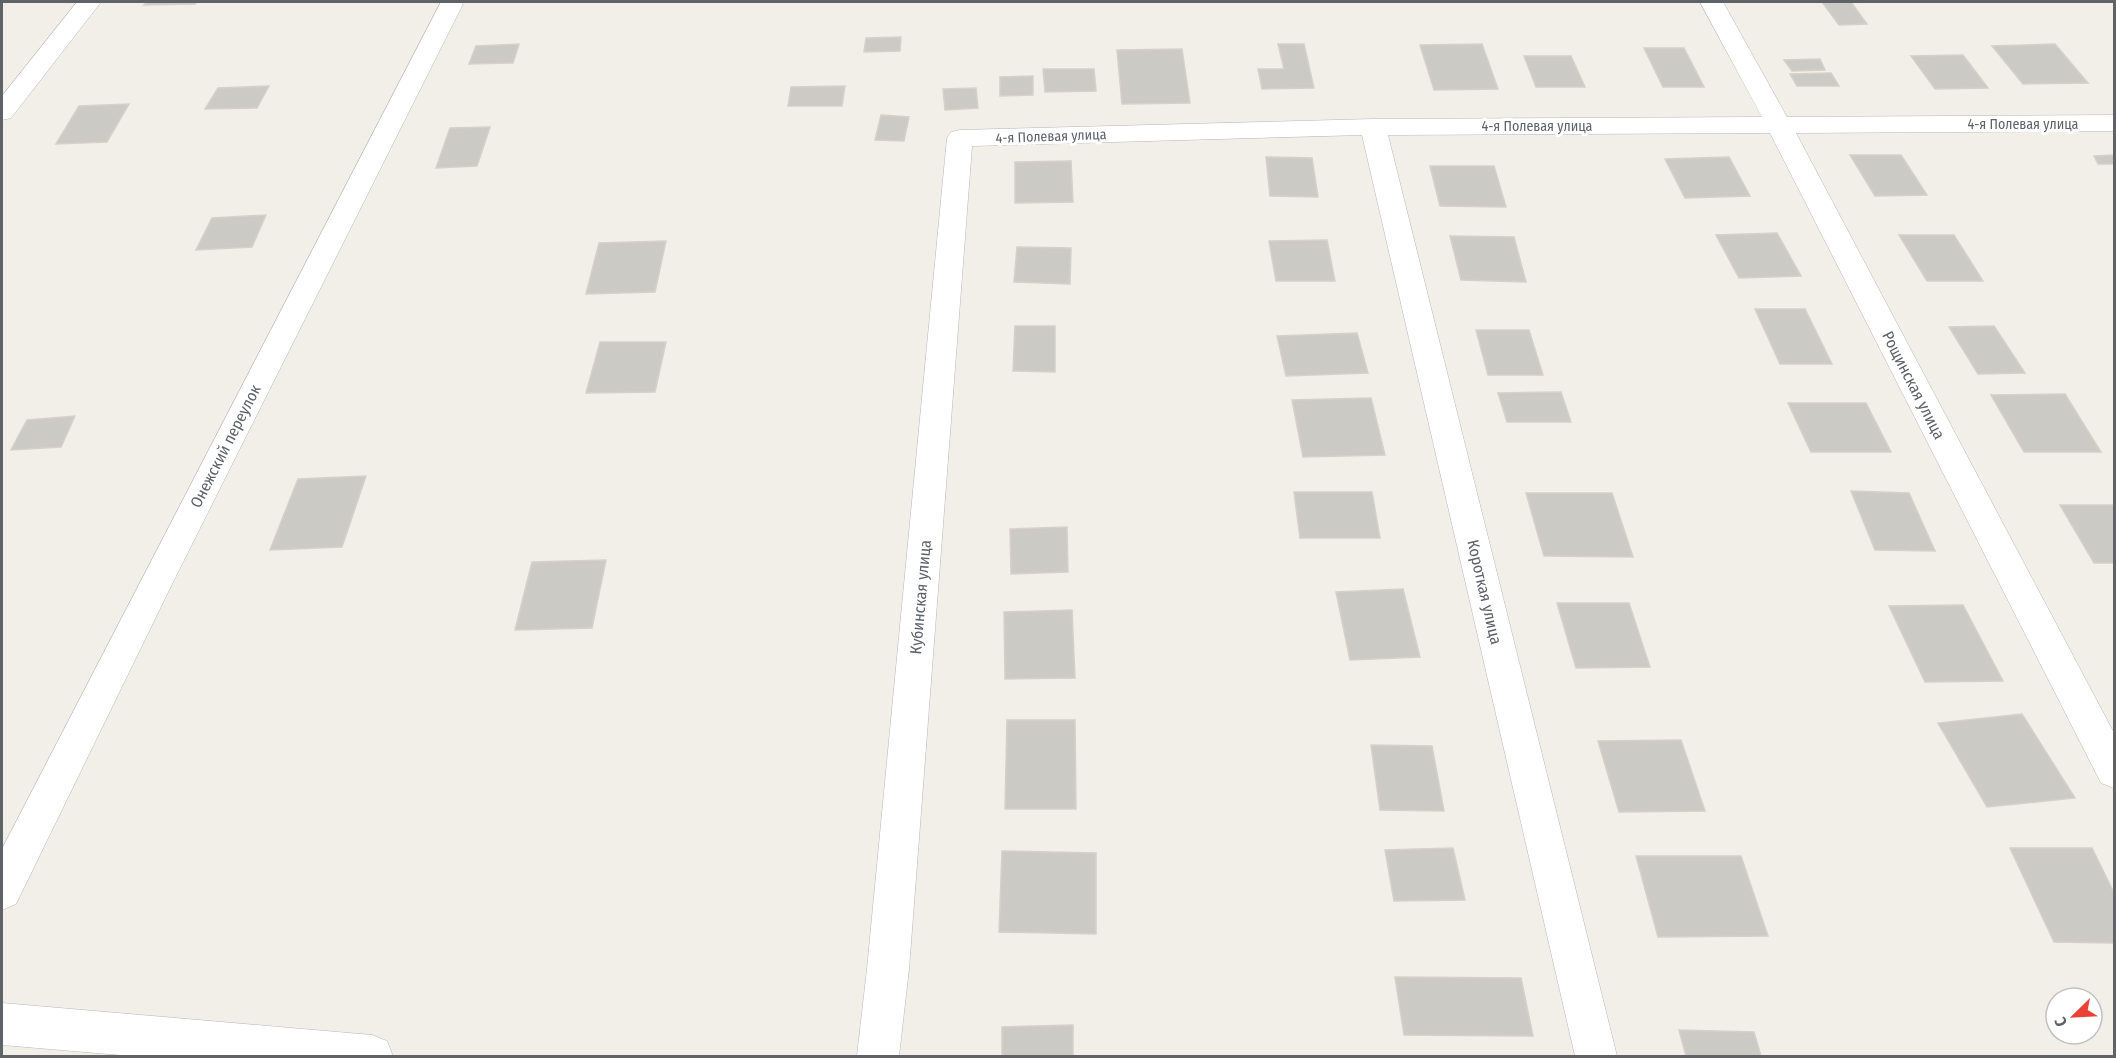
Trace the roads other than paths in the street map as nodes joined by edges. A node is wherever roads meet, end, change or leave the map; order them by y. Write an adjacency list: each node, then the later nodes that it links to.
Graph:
1 (89, 2): 4 (street)
2 (1712, 2): 6 (street, Рощинская улица)
3 (451, 4): 10 (street, Онежский переулок)
4 (2, 112)
5 (2115, 123): 6 (street, 4-я Полевая улица)
6 (1779, 125): 7 (street, 4-я Полевая улица); 9 (street, Рощинская улица)
7 (1374, 127): 8 (street, 4-я Полевая улица); 14 (street, Короткая улица)
8 (960, 138): 13 (street, Кубинская улица)
9 (2115, 770)
10 (2, 890)
11 (2, 1024): 12 (street)
12 (372, 1056)
13 (878, 1056)
14 (1596, 1056)

